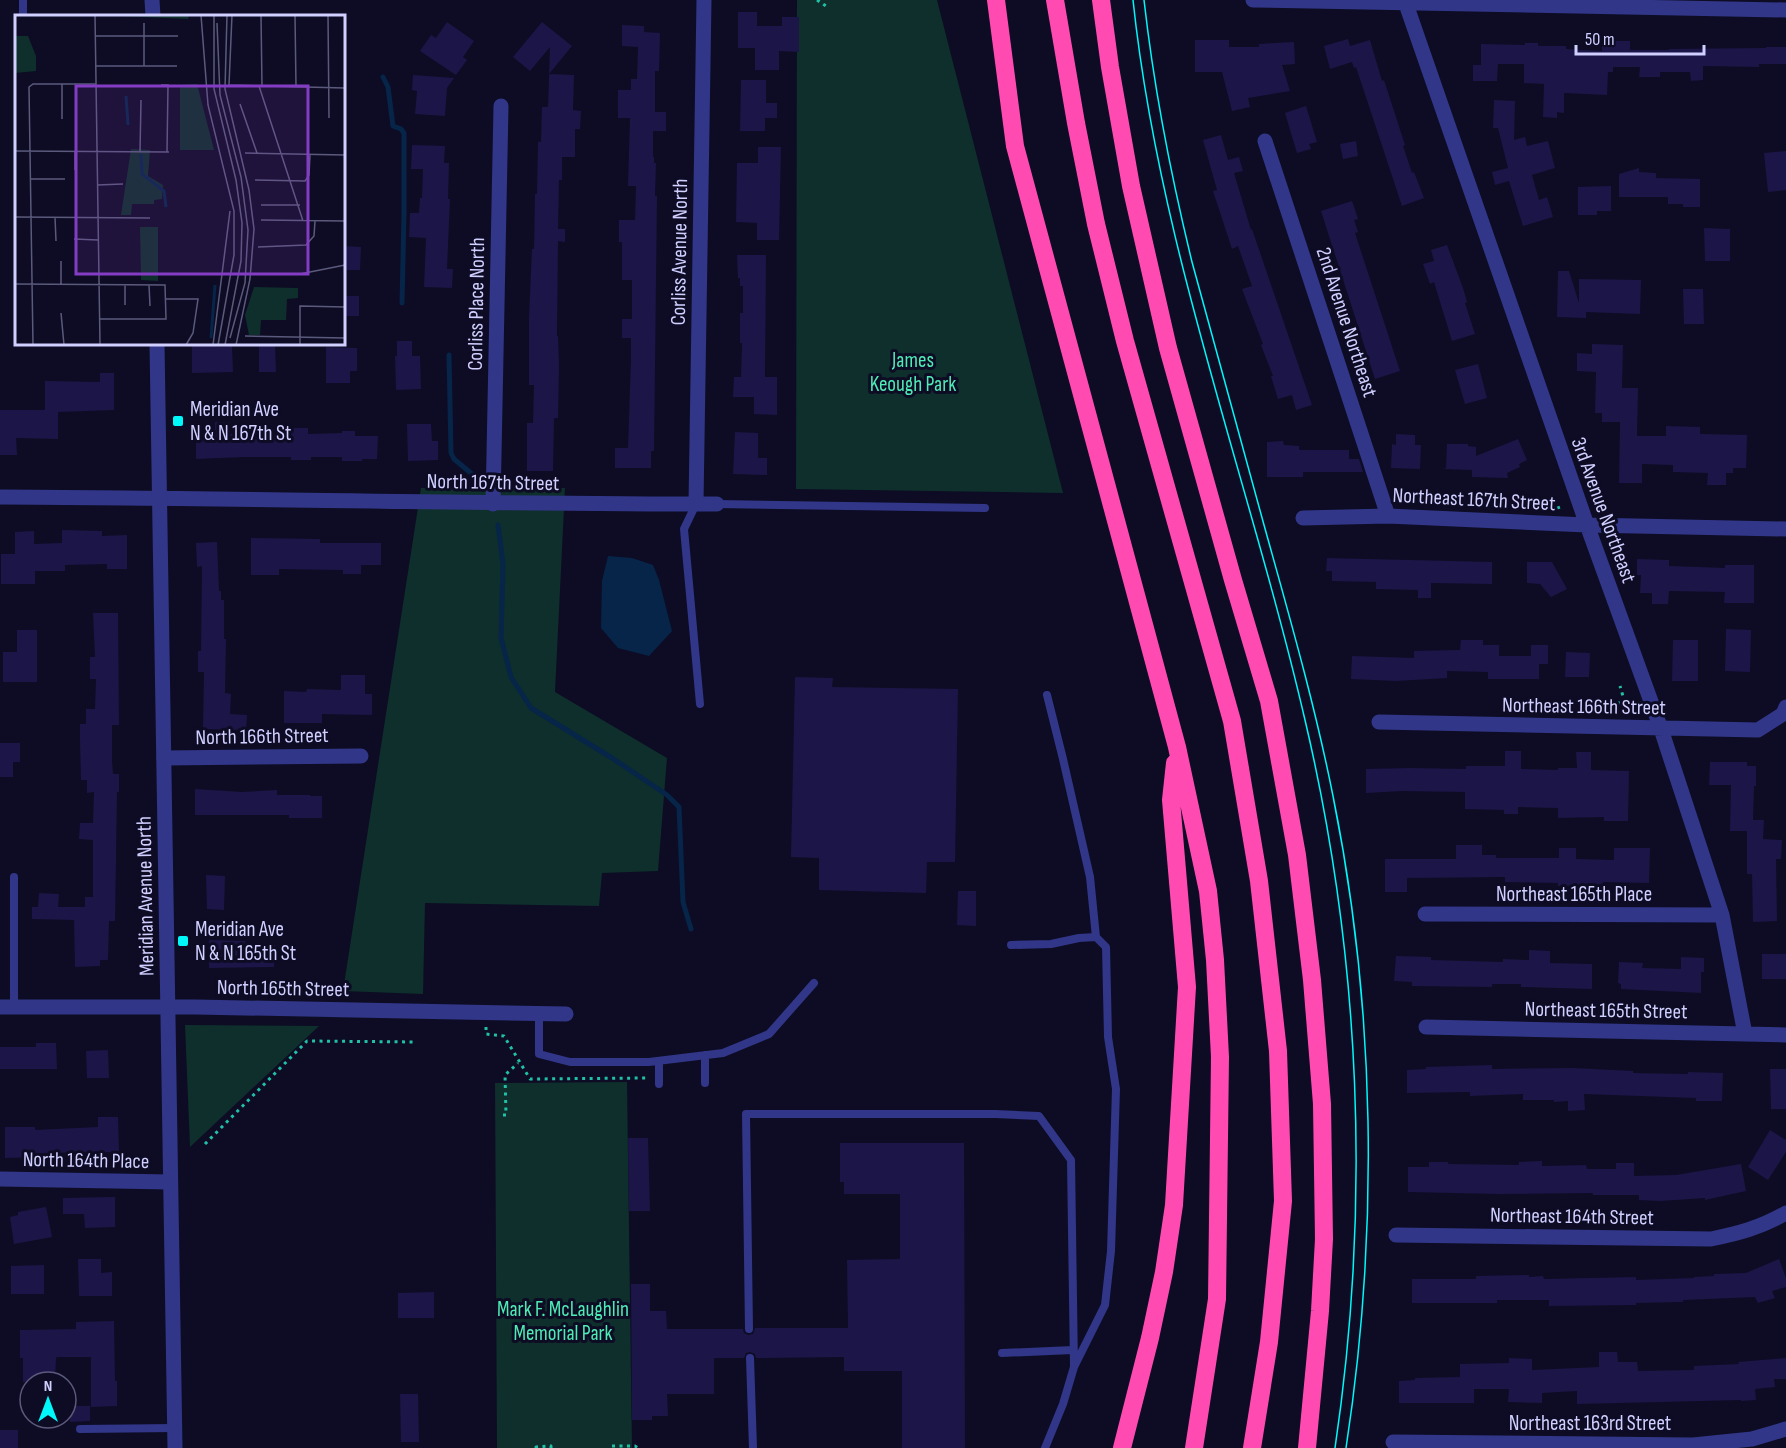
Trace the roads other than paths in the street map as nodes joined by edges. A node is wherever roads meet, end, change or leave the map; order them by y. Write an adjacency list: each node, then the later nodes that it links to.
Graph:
1 (152, 0): 11 (street)
2 (704, 0): 18 (street, Corliss Avenue North)
3 (996, 0): 30 (highway)
4 (1055, 0): 68 (highway)
5 (1101, 0): 69 (highway)
6 (1253, 0): 8 (street)
7 (1431, 2): 8 (street); 9 (street)
8 (1407, 4): 23 (street, 3rd Avenue Northeast)
9 (1691, 4): 10 (street)
10 (1786, 10)
11 (153, 15)
12 (501, 106): 17 (street, Corliss Place North)
13 (1264, 141): 21 (street, 2nd Avenue Northeast)
14 (157, 345): 16 (street, Meridian Avenue North)
15 (0, 497): 16 (street, North 167th Street)
16 (159, 498): 17 (street, North 167th Street); 32 (street, Meridian Avenue North)
17 (493, 504): 18 (street, North 167th Street)
18 (696, 504): 19 (street, North 167th Street); 26 (lane)
19 (717, 504): 20 (lane, North 167th Street)
20 (986, 508)
21 (1388, 516): 22 (street, Northeast 167th Street); 23 (street, Northeast 167th Street)
22 (1303, 518)
23 (1587, 525): 24 (street, Northeast 167th Street); 29 (street, 3rd Avenue Northeast)
24 (1786, 529)
25 (1047, 695): 36 (lane)
26 (700, 704)
27 (1785, 711): 29 (street, Northeast 166th Street)
28 (1379, 722): 29 (street, Northeast 166th Street)
29 (1661, 729): 35 (street, 3rd Avenue Northeast)
30 (1177, 747): 66 (highway); 67 (highway)
31 (360, 756): 32 (street, North 166th Street)
32 (164, 758): 40 (street, Meridian Avenue North)
33 (14, 877): 39 (lane)
34 (1425, 914): 35 (street, Northeast 165th Place)
35 (1722, 915): 44 (street, 3rd Avenue Northeast)
36 (1096, 937): 37 (lane); 58 (lane)
37 (1011, 945)
38 (814, 983): 46 (lane)
39 (7, 1007): 40 (street, North 165th Street)
40 (167, 1007): 41 (street, North 165th Street); 51 (street, Meridian Avenue North)
41 (539, 1014): 42 (street, North 165th Street); 47 (lane)
42 (566, 1014)
43 (1426, 1027): 44 (street, Northeast 165th Street)
44 (1745, 1034): 45 (street, Northeast 165th Street)
45 (1786, 1035)
46 (705, 1055): 47 (lane); 48 (lane)
47 (659, 1061): 49 (lane)
48 (705, 1083)
49 (659, 1084)
50 (0, 1179): 51 (street, North 164th Place)
51 (170, 1182): 59 (street, Meridian Avenue North)
52 (1786, 1214): 53 (street, Northeast 164th Street)
53 (1396, 1235)
54 (749, 1329): 55 (lane)
55 (1073, 1350): 56 (lane); 58 (lane)
56 (1002, 1353)
57 (750, 1358): 64 (lane)
58 (1074, 1367): 65 (lane)
59 (175, 1428): 60 (lane); 63 (street, Meridian Avenue North)
60 (80, 1430)
61 (1786, 1430): 62 (street, Northeast 163rd Street)
62 (1393, 1442)
63 (176, 1448)
64 (753, 1448)
65 (1045, 1448)
66 (1122, 1448)
67 (1194, 1448)
68 (1252, 1448)
69 (1307, 1448)

